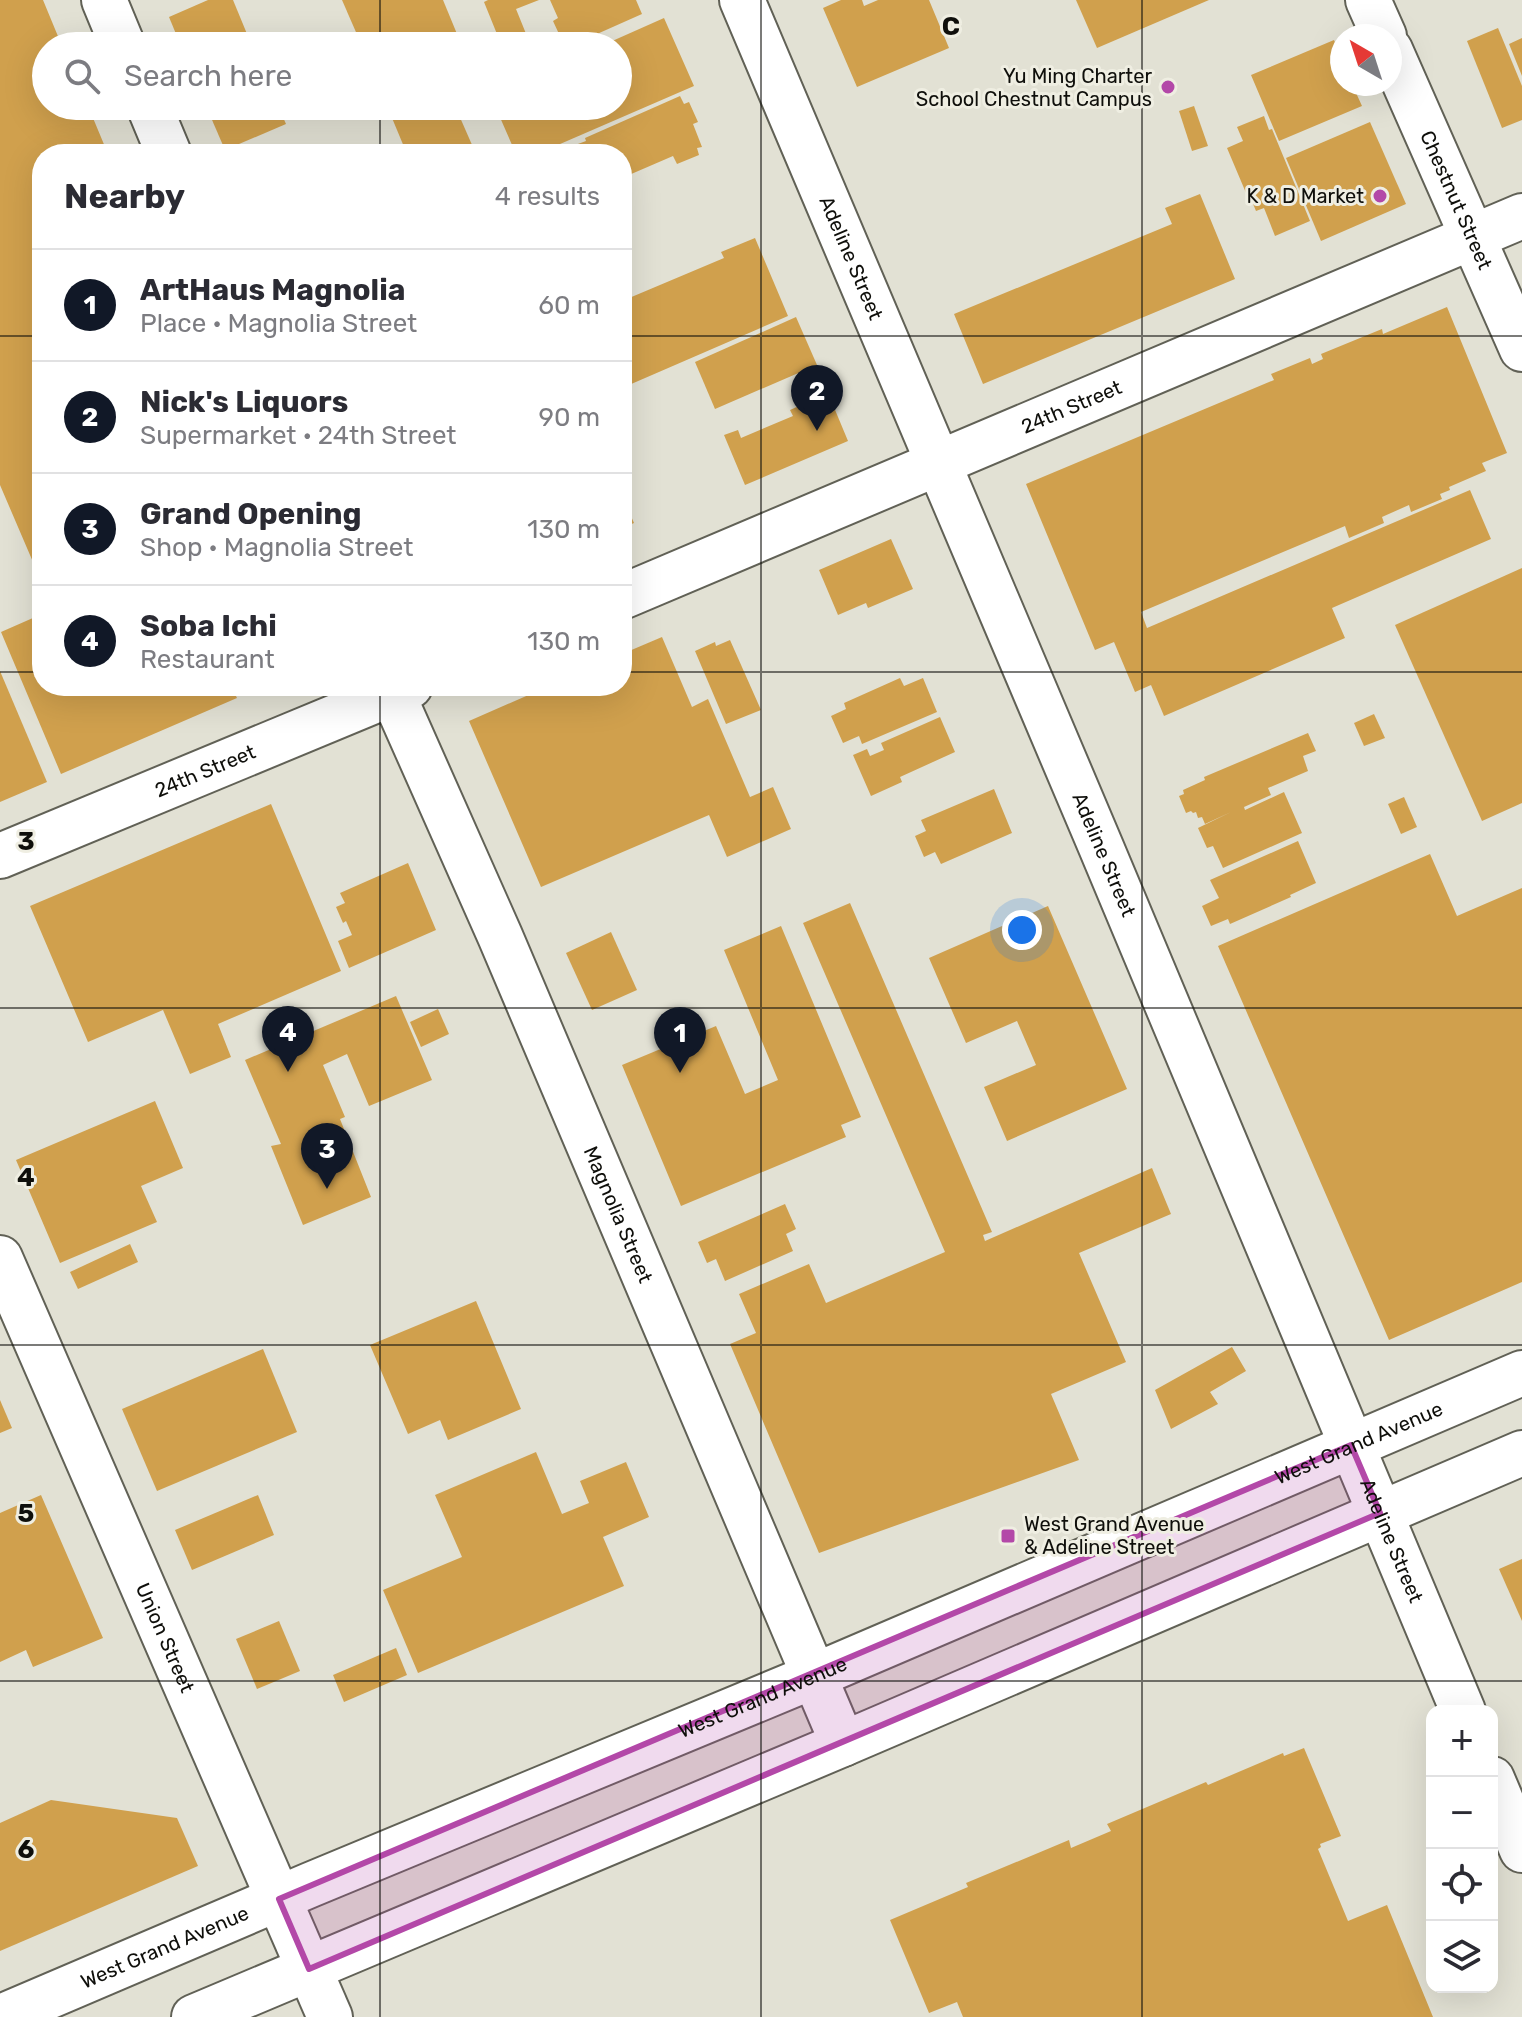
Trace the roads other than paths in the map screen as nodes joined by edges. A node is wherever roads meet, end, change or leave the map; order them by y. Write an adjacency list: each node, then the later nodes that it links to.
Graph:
1 (104, 0): 5 (main road)
2 (742, 0): 12 (main road, Adeline Street)
3 (1368, 0): 4 (main road)
4 (1379, 24)
5 (117, 32)
6 (1402, 77): 10 (main road, Chestnut Street)
7 (155, 120): 8 (main road)
8 (165, 144)
9 (1522, 216): 10 (main road, 24th Street)
10 (1472, 237): 11 (main road, Chestnut Street); 12 (main road, 24th Street)
11 (1522, 349)
12 (938, 462): 13 (main road, 24th Street); 19 (main road, Adeline Street)
13 (632, 593)
14 (378, 696): 16 (main road, 24th Street)
15 (400, 696): 22 (main road, Magnolia Street)
16 (0, 856)
17 (0, 1258): 27 (main road, Union Street)
18 (1522, 1373): 19 (main road, West Grand Avenue)
19 (1351, 1445): 21 (main road, Adeline Street); 22 (main road, West Grand Avenue)
20 (1522, 1453): 21 (main road)
21 (1380, 1513): 23 (main road, Adeline Street); 24 (main road)
22 (814, 1676): 24 (main road, Magnolia Street); 27 (main road, West Grand Avenue)
23 (1460, 1705)
24 (843, 1744): 28 (main road)
25 (1498, 1793): 26 (main road)
26 (1522, 1850)
27 (279, 1899): 28 (main road, Union Street); 29 (main road, West Grand Avenue)
28 (309, 1969): 30 (main road); 31 (main road, Union Street)
29 (1, 2017)
30 (194, 2017)
31 (330, 2017)

